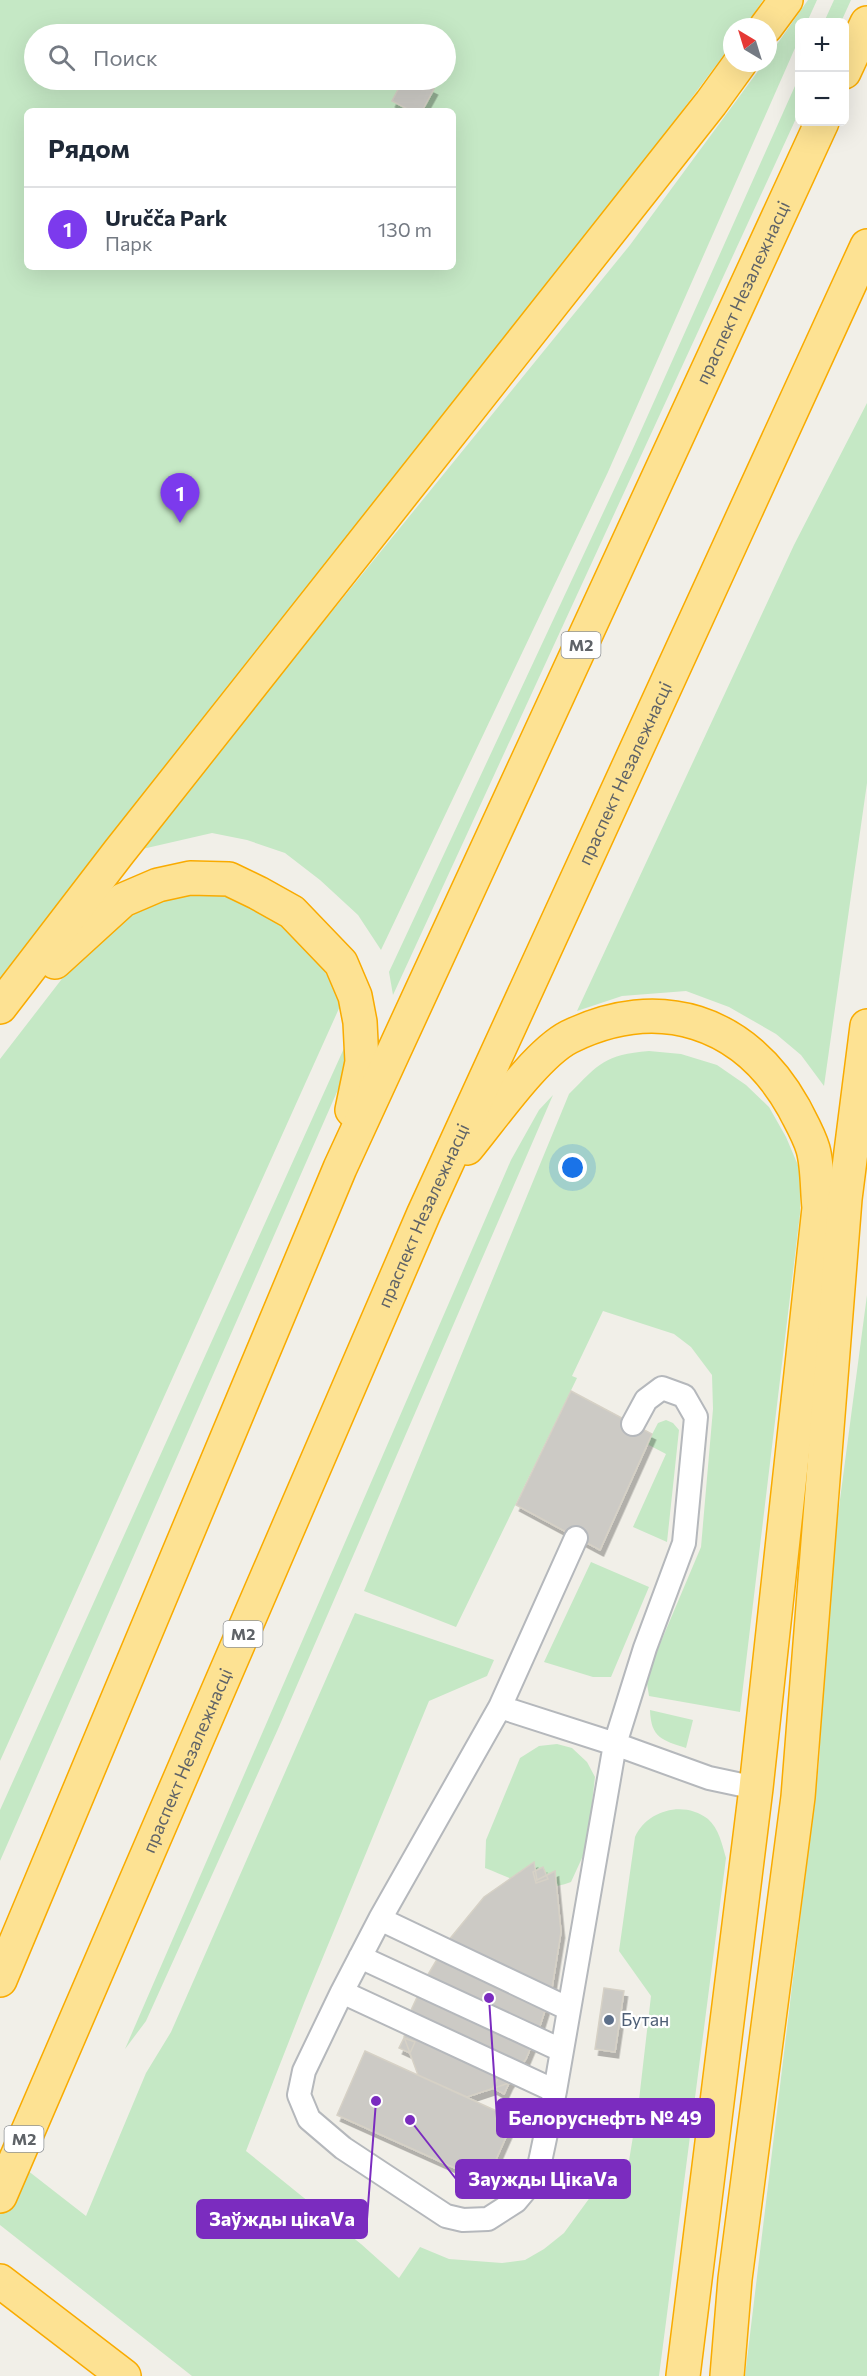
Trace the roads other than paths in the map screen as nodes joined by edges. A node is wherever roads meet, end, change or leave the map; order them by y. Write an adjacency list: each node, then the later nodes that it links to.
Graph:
1 (786, 0): 2 (highway)
2 (773, 18)
3 (867, 23): 4 (highway)
4 (849, 61)
5 (734, 72): 8 (highway)
6 (820, 126): 11 (highway, праспект Незалежнасці / М2)
7 (867, 246): 12 (highway, праспект Незалежнасці / М2)
8 (0, 1007)
9 (0, 1015): 11 (highway)
10 (867, 1026): 18 (highway)
11 (340, 1168): 21 (highway, праспект Незалежнасці / М2)
12 (438, 1184): 17 (highway); 26 (highway, праспект Незалежнасці / М2)
13 (633, 1424): 16 (lane)
14 (576, 1538): 15 (lane)
15 (500, 1707): 16 (lane); 19 (lane)
16 (615, 1744): 17 (lane); 23 (lane)
17 (756, 1788): 18 (highway); 29 (highway)
18 (798, 1797): 30 (highway)
19 (380, 1919): 20 (lane); 23 (lane)
20 (360, 1957): 22 (lane); 24 (lane)
21 (0, 1980)
22 (342, 1992): 25 (lane); 25 (lane)
23 (569, 2009): 24 (lane)
24 (561, 2050): 25 (lane)
25 (555, 2091)
26 (0, 2196)
27 (0, 2281): 28 (highway)
28 (124, 2376)
29 (683, 2376)
30 (727, 2376)

